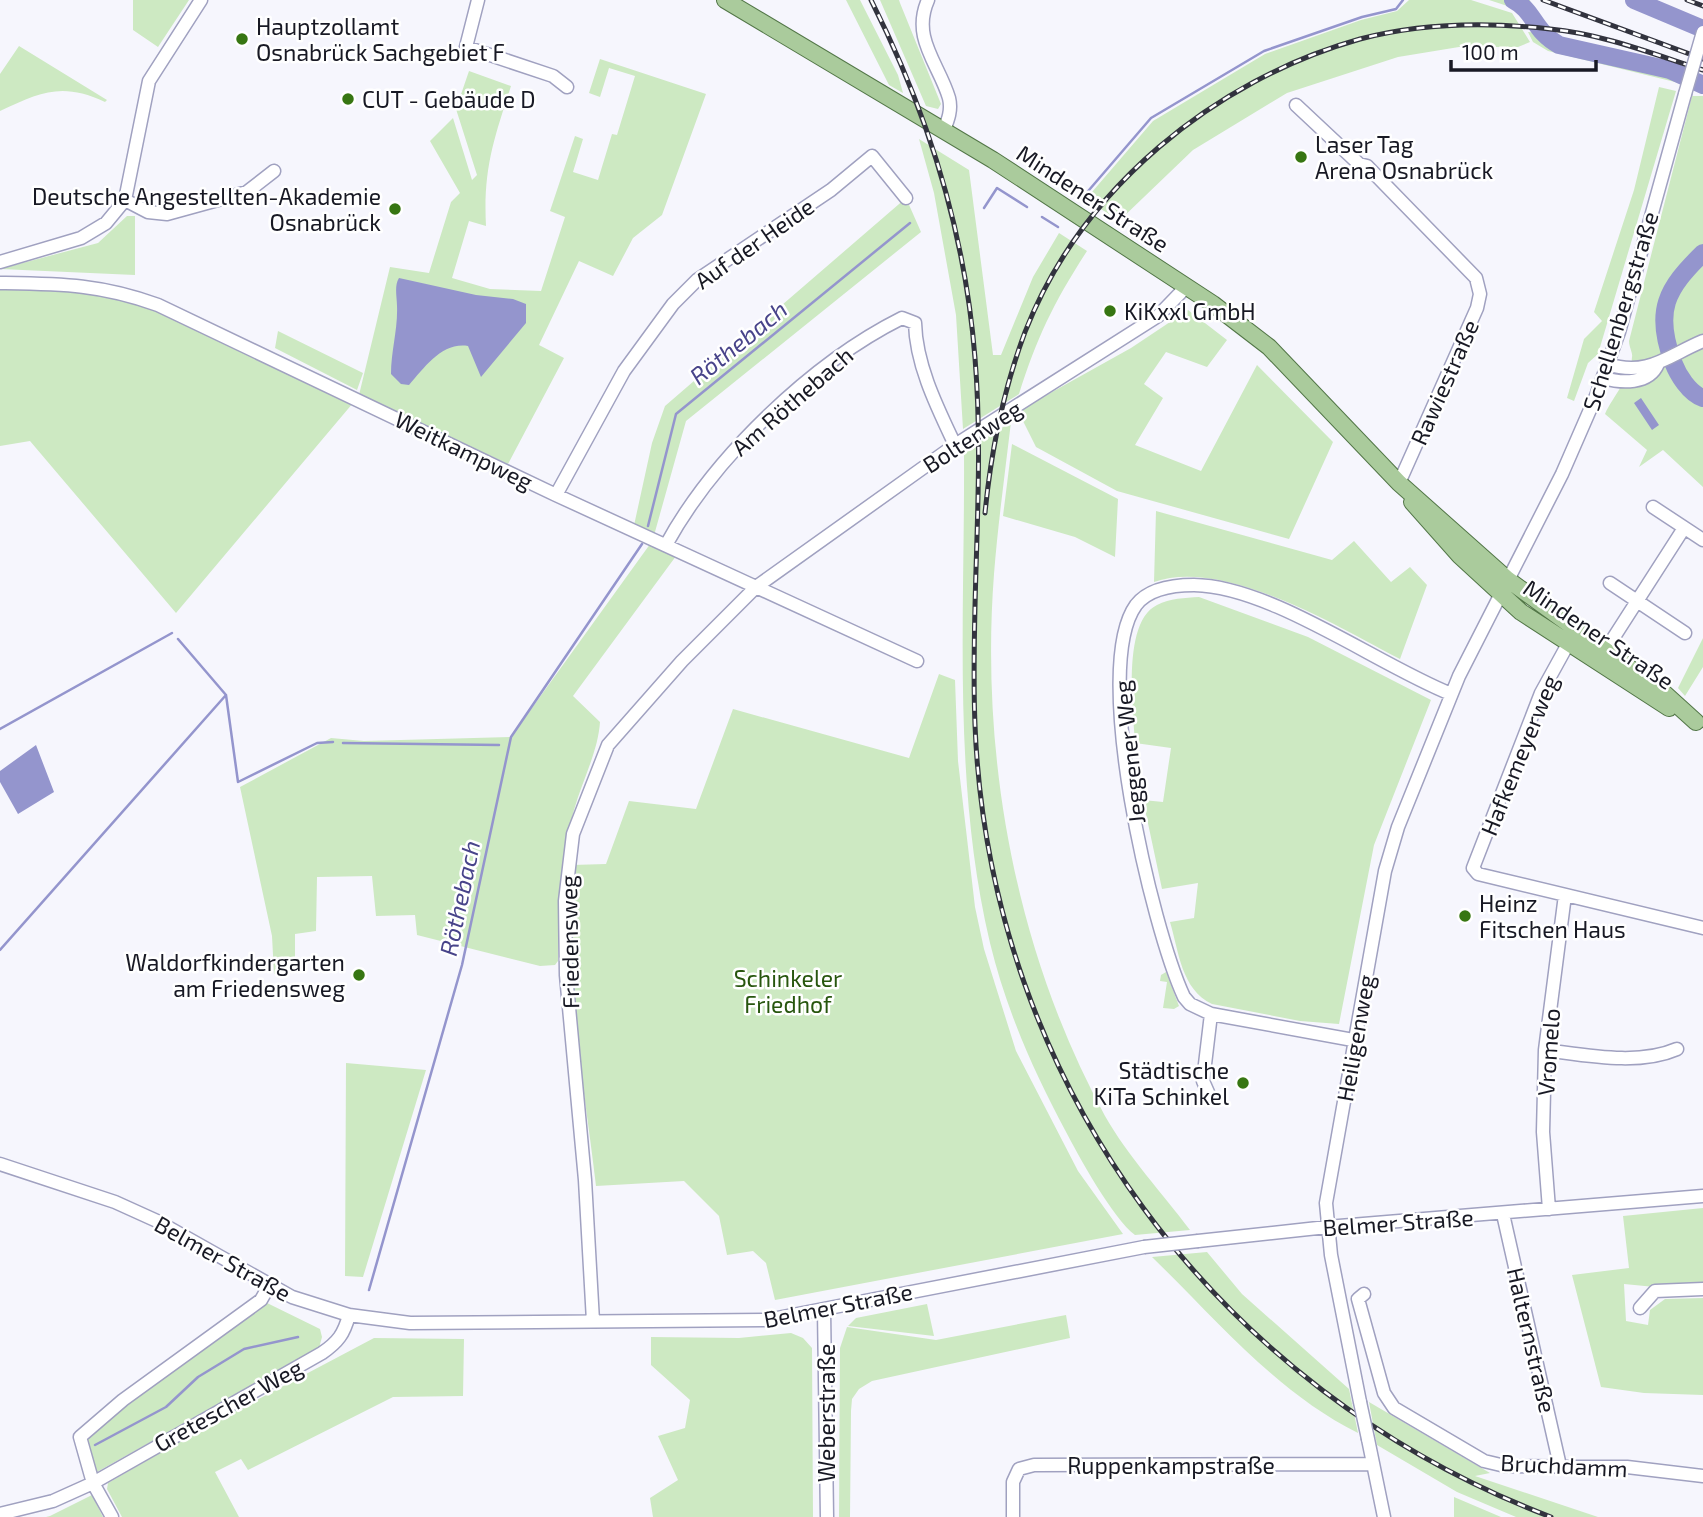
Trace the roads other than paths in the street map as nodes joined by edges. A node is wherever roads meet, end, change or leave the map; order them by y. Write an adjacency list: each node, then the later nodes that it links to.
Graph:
1 (201, 0): 11 (street)
2 (478, 0): 6 (street)
3 (725, 0): 8 (main road, Mindener Straße)
4 (928, 0): 8 (street)
5 (1703, 32): 16 (street, Schellenbergstraße, bridge)
6 (567, 87)
7 (1296, 105): 20 (street, Rawiestraße)
8 (944, 130): 14 (main road, Mindener Straße)
9 (274, 171): 11 (street)
10 (906, 198): 21 (street, Auf der Heide)
11 (125, 200): 12 (street)
12 (0, 262)
13 (0, 283): 21 (street, Weitkampweg)
14 (1187, 286): 19 (street, Boltenweg); 20 (main road, Mindener Straße)
15 (1703, 341): 17 (street)
16 (1608, 364): 17 (street); 18 (street, Schellenbergstraße)
17 (1658, 364): 18 (street)
18 (1603, 378): 26 (street, Schellenbergstraße)
19 (954, 445): 25 (street, Am Röthebach); 28 (street, Boltenweg)
20 (1399, 483): 26 (main road, Mindener Straße); 29 (main road, Mindener Straße)
21 (556, 495): 25 (street, Weitkampweg)
22 (1653, 507): 23 (street)
23 (1684, 528): 24 (street); 30 (street)
24 (1703, 540)
25 (666, 545): 28 (street, Weitkampweg)
26 (1507, 579): 29 (street, Heiligenweg); 33 (main road, Mindener Straße)
27 (1611, 583): 30 (street)
28 (756, 587): 34 (street, Weitkampweg); 55 (street, Friedensweg)
29 (1499, 594): 32 (main road, Mindener Straße); 35 (street, Heiligenweg)
30 (1637, 601): 31 (street); 33 (street)
31 (1685, 634)
32 (1575, 649): 33 (street); 36 (main road, Mindener Straße); 37 (street, Hafkemeyerweg)
33 (1605, 651): 36 (main road, Mindener Straße)
34 (916, 661)
35 (1451, 694): 39 (street, Jeggener Weg); 40 (street, Heiligenweg)
36 (1699, 724)
37 (1565, 895): 38 (street); 42 (street, Vromelo)
38 (1703, 928)
39 (1211, 1014): 40 (street, Jeggener Weg); 43 (street)
40 (1353, 1040): 48 (street, Heiligenweg)
41 (1677, 1049): 42 (street)
42 (1545, 1050): 46 (street, Vromelo)
43 (1210, 1097)
44 (0, 1164): 49 (street, Belmer Straße)
45 (1703, 1196): 46 (street, Belmer Straße)
46 (1549, 1209): 47 (street, Belmer Straße)
47 (1503, 1213): 48 (street, Belmer Straße); 57 (street, Halternstraße)
48 (1327, 1227): 53 (street, Belmer Straße, bridge); 56 (street, Heiligenweg, bridge)
49 (269, 1286): 54 (street, Belmer Straße); 59 (street)
50 (1703, 1289): 52 (street)
51 (1364, 1294): 57 (street, Bruchdamm)
52 (1640, 1308)
53 (824, 1310): 55 (street, Belmer Straße); 62 (street, Weberstraße)
54 (349, 1315): 55 (street, Belmer Straße); 59 (street, Gretescher Weg)
55 (593, 1321)
56 (1373, 1464): 63 (street, Ruppenkampstraße); 64 (street, Heiligenweg)
57 (1560, 1466): 58 (street, Bruchdamm)
58 (1703, 1476)
59 (93, 1483): 60 (street, Gretescher Weg); 61 (street)
60 (0, 1514)
61 (112, 1517)
62 (827, 1517)
63 (1013, 1517)
64 (1384, 1517)

